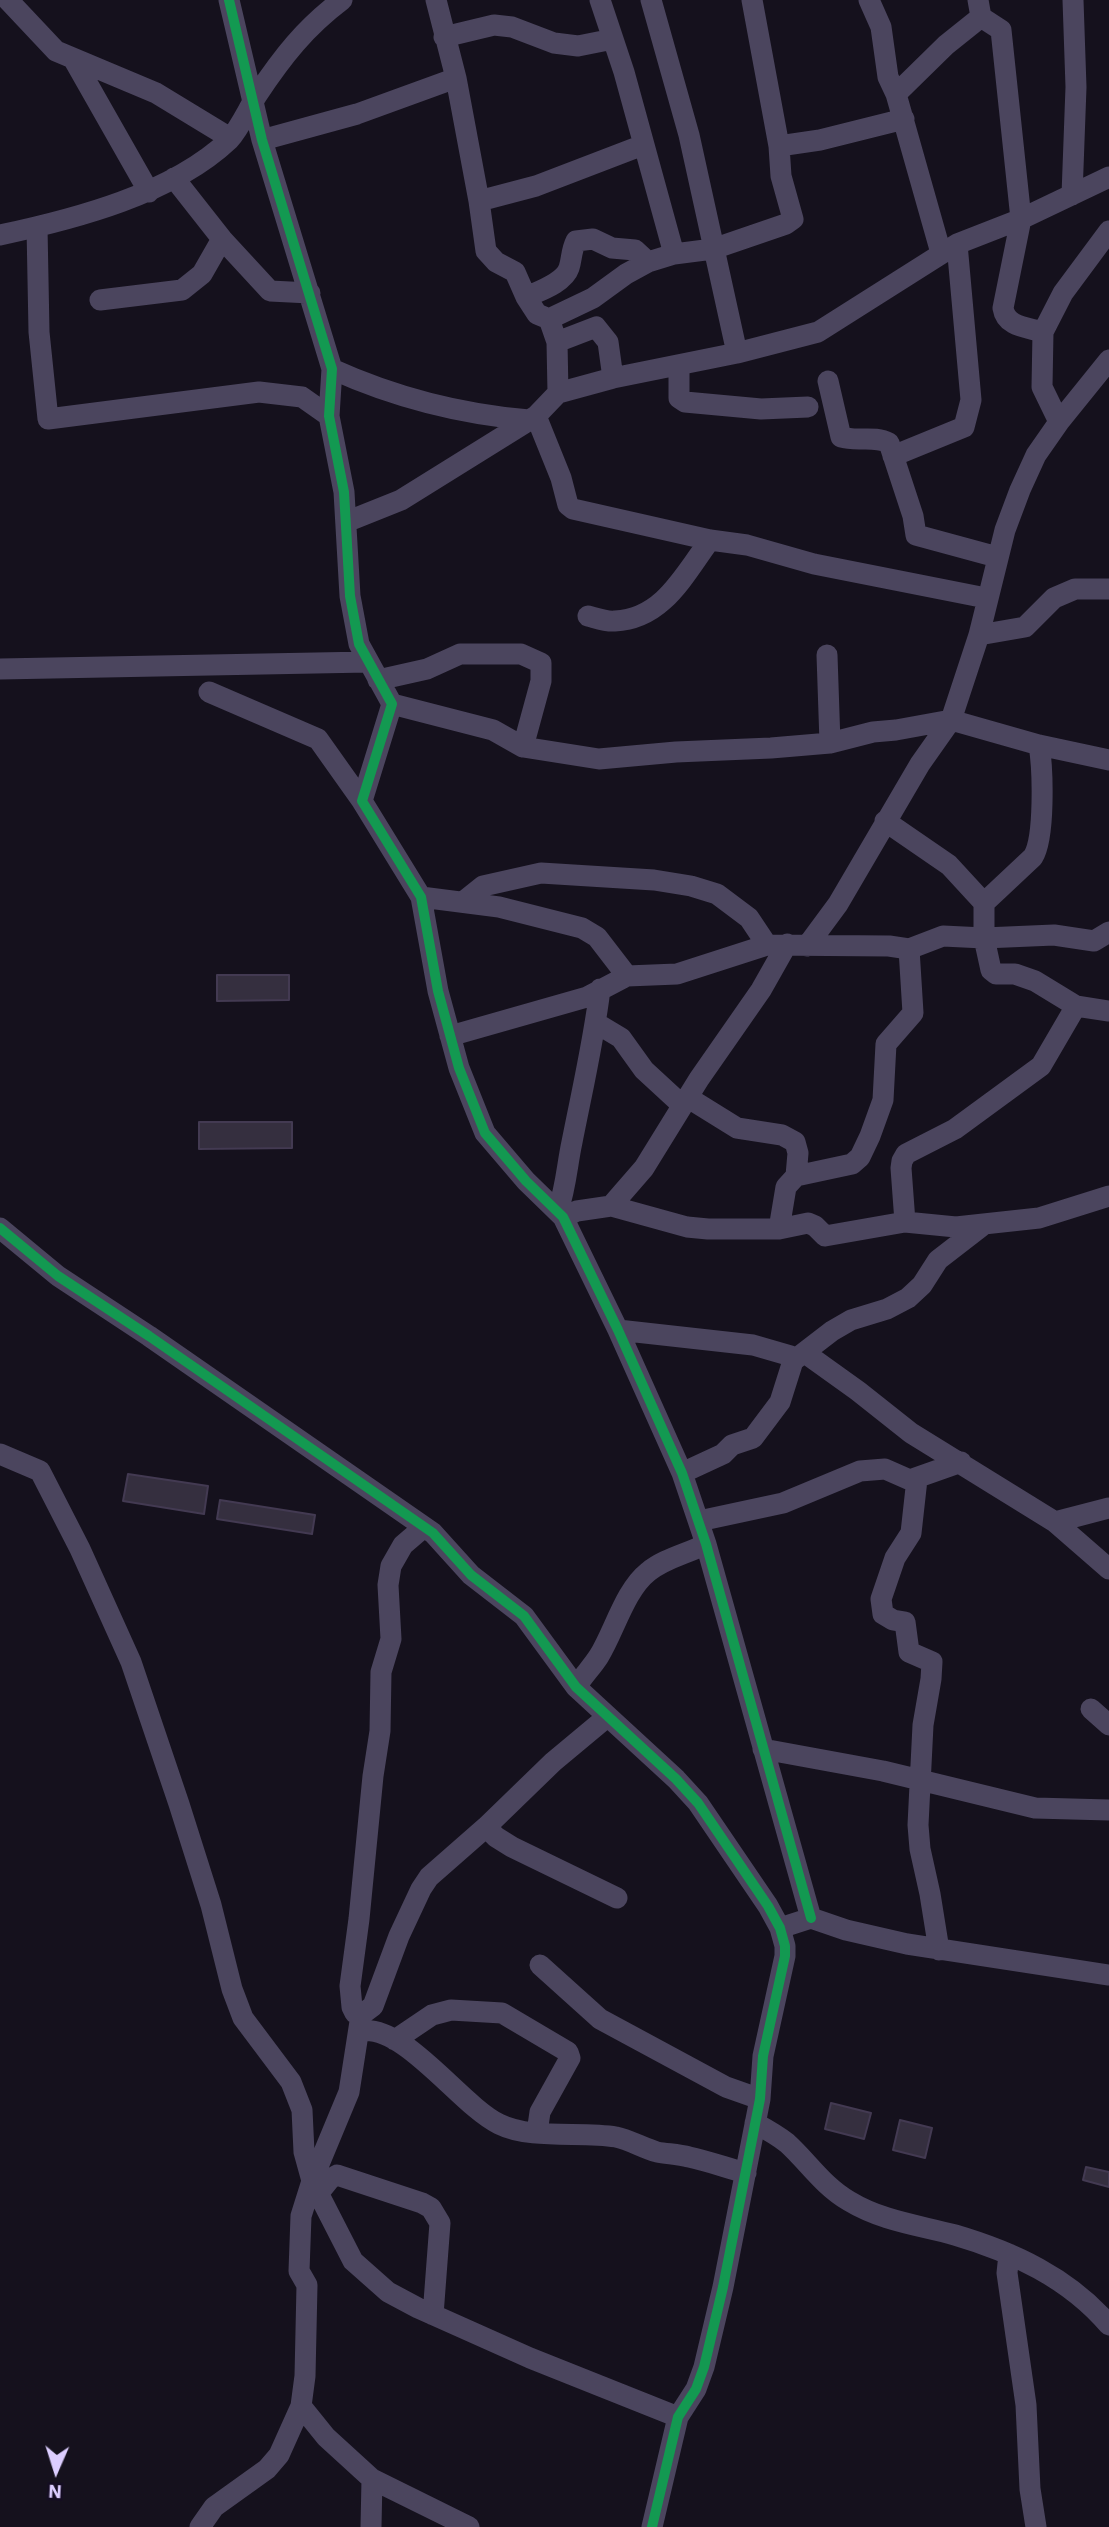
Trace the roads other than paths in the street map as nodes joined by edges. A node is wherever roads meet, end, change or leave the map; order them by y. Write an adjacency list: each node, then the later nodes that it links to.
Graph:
1 (8, 0): 13 (street)
2 (229, 0): 16 (street)
3 (342, 0): 16 (street)
4 (436, 0): 11 (street)
5 (600, 0): 12 (street)
6 (652, 0): 32 (street)
7 (752, 0): 21 (street)
8 (869, 0): 15 (street)
9 (1073, 0): 25 (street)
10 (980, 8): 15 (street); 27 (street)
11 (444, 37): 12 (street); 14 (street)
12 (612, 39): 20 (street)
13 (74, 60): 18 (street); 24 (street)
14 (456, 78): 19 (street); 26 (street)
15 (896, 94): 17 (street)
16 (252, 103): 18 (street); 19 (street)
17 (904, 119): 21 (street); 33 (street)
18 (230, 138): 23 (street)
19 (262, 140): 36 (street)
20 (643, 145): 26 (street); 34 (street)
21 (779, 146): 32 (street)
22 (1109, 177): 25 (street)
23 (174, 178): 24 (street); 31 (street)
24 (149, 192): 28 (street)
25 (1072, 195): 27 (street)
26 (479, 201): 37 (street)
27 (1021, 219): 33 (street); 40 (street)
28 (37, 227): 30 (street); 50 (street)
29 (1109, 231): 40 (street)
30 (0, 235)
31 (222, 239): 36 (street); 38 (street)
32 (713, 248): 34 (street); 42 (street)
33 (949, 248): 42 (street); 53 (street)
34 (674, 254): 35 (street)
35 (648, 261): 37 (street); 39 (street)
36 (310, 293): 45 (street)
37 (526, 297): 39 (street)
38 (100, 300)
39 (549, 319): 41 (street)
40 (1042, 332): 52 (street)
41 (557, 342): 46 (street); 48 (street)
42 (737, 353): 44 (street)
43 (1109, 360): 52 (street)
44 (680, 365): 46 (street); 49 (street)
45 (332, 369): 50 (street); 51 (street)
46 (613, 379): 48 (street)
47 (828, 382): 53 (street)
48 (558, 393): 51 (street)
49 (808, 407)
50 (329, 416): 54 (street)
51 (533, 418): 54 (street); 55 (street)
52 (1059, 422): 56 (street)
53 (892, 456): 56 (street)
54 (345, 522): 63 (street)
55 (710, 540): 58 (street); 59 (street)
56 (997, 557): 58 (street)
57 (1109, 589): 60 (street)
58 (986, 598): 60 (street)
59 (588, 616)
60 (979, 635): 66 (street)
61 (827, 655): 67 (street)
62 (0, 669): 63 (street)
63 (373, 671): 65 (street); 69 (street)
64 (209, 692): 71 (street)
65 (392, 704): 69 (street); 71 (street)
66 (951, 720): 67 (street); 68 (street); 72 (street)
67 (830, 743): 69 (street)
68 (1039, 745): 70 (street); 75 (street)
69 (523, 747)
70 (1109, 760)
71 (362, 801): 73 (street)
72 (885, 821): 75 (street); 78 (street)
73 (421, 897): 74 (street); 85 (street)
74 (463, 902): 78 (street); 80 (street)
75 (984, 903): 77 (street)
76 (1109, 932): 77 (street)
77 (984, 938): 79 (street); 82 (street)
78 (787, 945): 79 (street); 80 (street); 86 (street)
79 (909, 949): 87 (street)
80 (627, 976): 81 (street)
81 (600, 989): 84 (street); 85 (street)
82 (1076, 1006): 83 (street); 91 (street)
83 (1109, 1011)
84 (596, 1023): 86 (street); 90 (street)
85 (450, 1036): 90 (street)
86 (685, 1101): 87 (street); 89 (street)
87 (796, 1175): 94 (street)
88 (1109, 1196): 92 (street)
89 (611, 1206): 90 (street); 94 (street)
90 (561, 1214): 95 (street)
91 (905, 1222): 92 (street); 94 (street)
92 (987, 1223): 96 (street)
93 (0, 1228): 104 (street)
94 (779, 1229)
95 (618, 1330): 96 (street); 99 (street)
96 (799, 1357): 98 (street); 99 (street)
97 (0, 1454): 127 (street)
98 (961, 1462): 100 (street); 103 (street)
99 (682, 1473): 102 (street)
100 (917, 1479): 102 (street); 112 (street)
101 (1109, 1508): 103 (street)
102 (699, 1521): 105 (street)
103 (1055, 1522): 106 (street)
104 (424, 1527): 107 (street); 121 (street)
105 (706, 1544): 107 (street); 111 (street)
106 (1105, 1561)
107 (576, 1687): 109 (street)
108 (1091, 1709): 110 (street)
109 (607, 1717): 114 (street); 117 (street)
110 (1109, 1725)
111 (763, 1749): 112 (street); 116 (street)
112 (919, 1780): 113 (street); 118 (street)
113 (1109, 1810)
114 (486, 1827): 115 (street); 121 (street)
115 (617, 1898)
116 (811, 1918): 117 (street); 118 (street)
117 (780, 1928): 123 (street)
118 (939, 1950): 120 (street)
119 (540, 1965): 123 (street)
120 (1109, 1975)
121 (360, 2023): 122 (street); 127 (street)
122 (395, 2040): 125 (street); 125 (street)
123 (760, 2099): 124 (street)
124 (755, 2123): 126 (street); 128 (street)
125 (537, 2133): 126 (street)
126 (746, 2173): 132 (street)
127 (315, 2188): 129 (street); 129 (street); 131 (street)
128 (1009, 2254): 130 (street); 138 (street)
129 (433, 2315): 132 (street)
130 (1109, 2325)
131 (301, 2406): 133 (street); 134 (street)
132 (678, 2417): 137 (street)
133 (372, 2479): 135 (street); 136 (street)
134 (200, 2527)
135 (371, 2527)
136 (469, 2527)
137 (652, 2527)
138 (1036, 2527)

